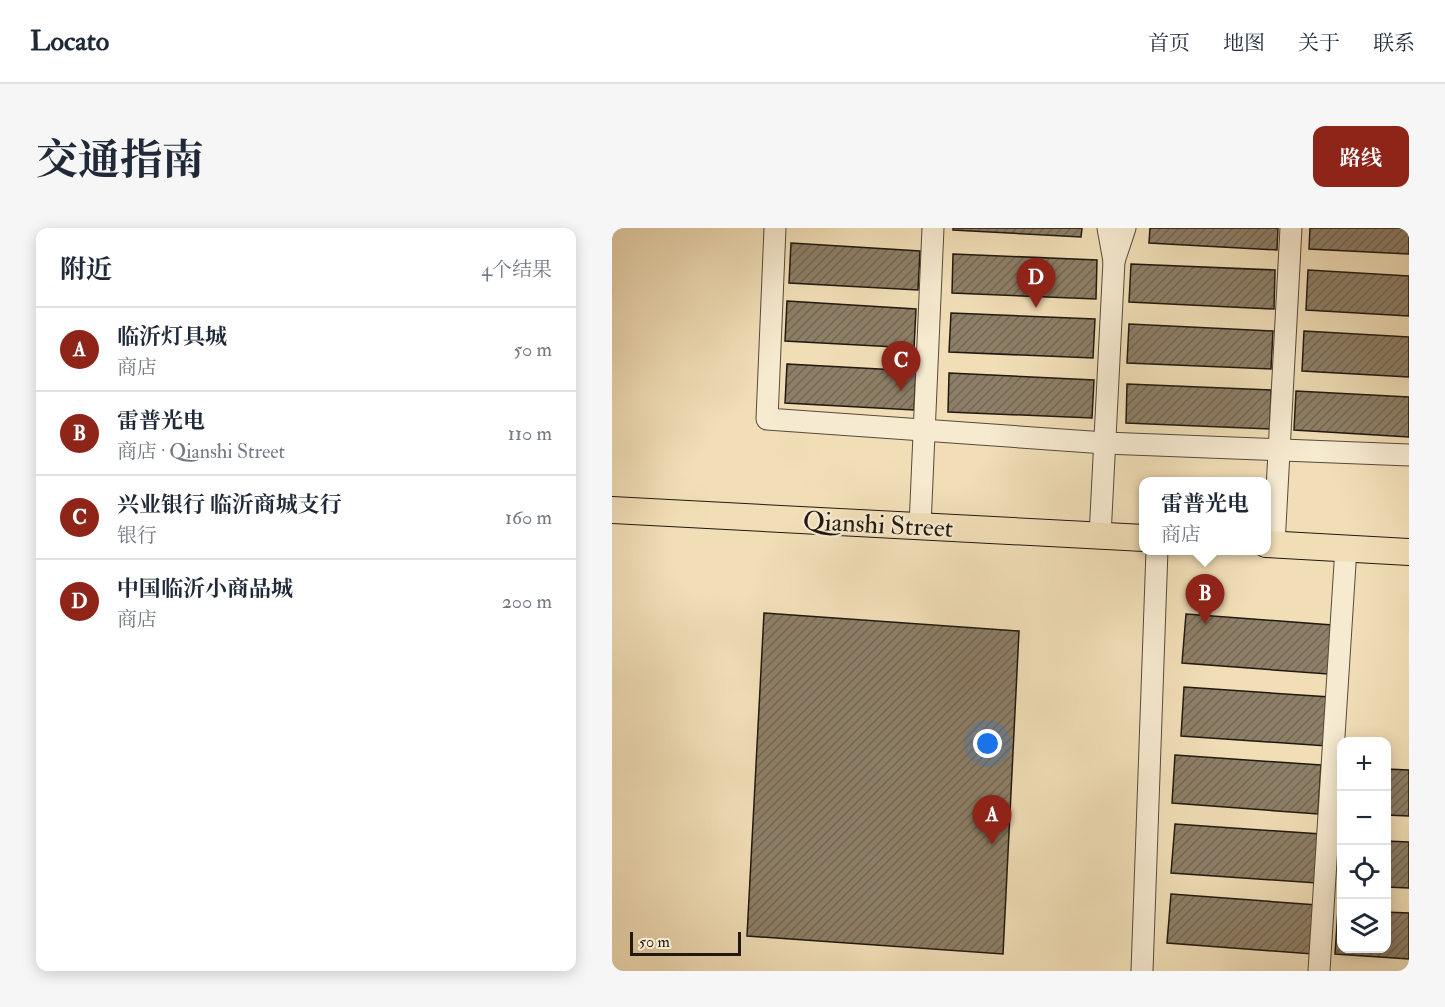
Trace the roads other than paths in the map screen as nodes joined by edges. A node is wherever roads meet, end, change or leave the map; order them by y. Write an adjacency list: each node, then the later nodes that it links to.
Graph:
1 (775, 228): 7 (lane)
2 (933, 228): 7 (lane)
3 (1108, 228): 6 (lane)
4 (1125, 228): 6 (lane)
5 (1291, 228): 9 (lane)
6 (1114, 261): 8 (lane)
7 (924, 429): 8 (lane); 12 (lane)
8 (1105, 442): 9 (lane); 14 (lane)
9 (1279, 450): 10 (lane); 13 (lane)
10 (1409, 455)
11 (612, 510): 12 (main road, Qianshi Street)
12 (920, 526): 14 (main road, Qianshi Street)
13 (1271, 534)
14 (1100, 536): 15 (main road, Qianshi Street)
15 (1139, 538)
16 (1271, 544): 17 (main road)
17 (1346, 548): 18 (main road); 21 (lane)
18 (1409, 552)
19 (1157, 555): 20 (lane)
20 (1142, 971)
21 (1319, 971)

